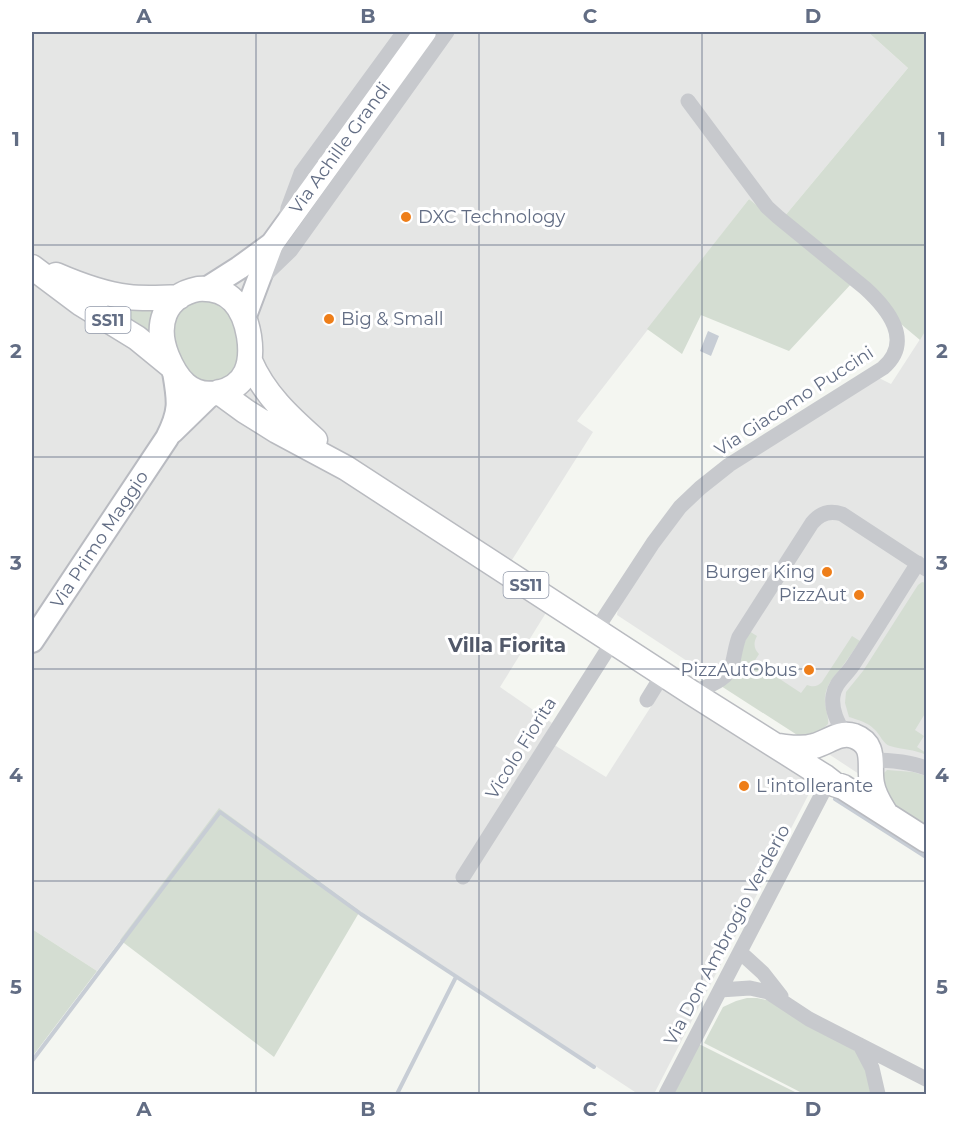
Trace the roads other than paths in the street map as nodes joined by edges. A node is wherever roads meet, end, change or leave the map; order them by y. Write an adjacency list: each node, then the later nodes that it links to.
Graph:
1 (404, 32): 5 (street)
2 (425, 32): 5 (main road)
3 (447, 32): 9 (street, Via Achille Grandi)
4 (688, 101): 19 (street, Via Giacomo Puccini)
5 (286, 225): 6 (main road)
6 (272, 244): 9 (main road); 10 (main road)
7 (32, 261): 11 (main road, SS11)
8 (32, 267): 14 (main road, SS11)
9 (258, 281): 12 (main road)
10 (206, 289): 11 (main road, SS11); 12 (main road)
11 (179, 297): 14 (main road)
12 (245, 316): 13 (main road, SS11)
13 (250, 361): 15 (main road); 17 (main road, SS11)
14 (173, 369): 15 (main road, SS11); 16 (main road, Via Primo Maggio)
15 (216, 393): 16 (main road, Via Primo Maggio); 17 (main road, SS11)
16 (167, 438): 20 (main road, Via Primo Maggio)
17 (353, 472): 19 (main road, SS11)
18 (922, 566): 22 (street); 24 (street)
19 (604, 636): 21 (main road, SS11); 31 (street, Vicolo Fiorita)
20 (32, 641)
21 (663, 674): 22 (main road, SS11); 23 (street)
22 (692, 693): 25 (main road, SS11)
23 (647, 700)
24 (839, 737): 25 (main road, SS11); 26 (main road, SS11); 28 (main road)
25 (774, 745): 28 (main road, SS11)
26 (871, 764): 27 (street); 28 (main road); 29 (main road, SS11)
27 (927, 768)
28 (830, 784): 29 (main road, SS11); 32 (street, Via Don Ambrogio Verderio)
29 (888, 816): 30 (main road, SS11)
30 (927, 840)
31 (463, 877)
32 (740, 952): 33 (street, Via Don Ambrogio Verderio); 34 (street)
33 (720, 990): 34 (street); 37 (street, Via Don Ambrogio Verderio)
34 (789, 1005): 35 (street)
35 (860, 1046): 36 (street); 38 (street)
36 (927, 1079)
37 (666, 1095)
38 (878, 1095)

